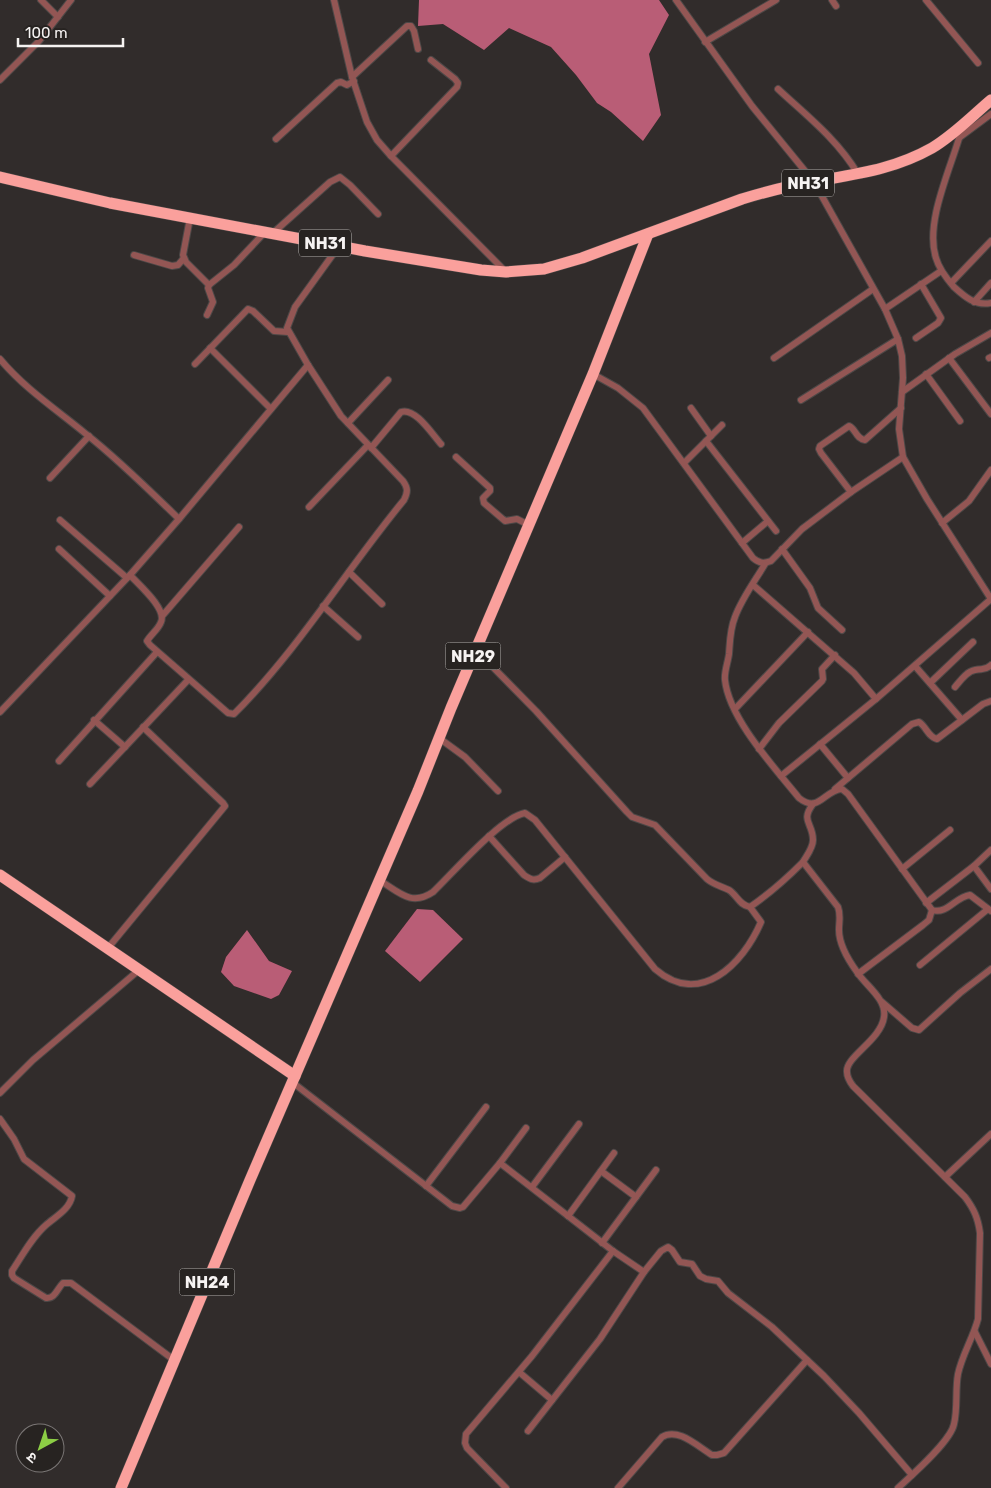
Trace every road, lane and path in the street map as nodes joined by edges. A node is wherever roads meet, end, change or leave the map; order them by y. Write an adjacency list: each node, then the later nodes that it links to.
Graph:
1 (41, 0): 7 (street)
2 (71, 0): 7 (street)
3 (334, 0): 12 (street)
4 (676, 0): 8 (street)
5 (776, 0): 8 (street)
6 (926, 0): 11 (street)
7 (58, 17): 13 (street)
8 (705, 42): 23 (street)
9 (418, 49): 12 (street)
10 (431, 60): 20 (street)
11 (978, 63)
12 (353, 79): 19 (street); 20 (street)
13 (0, 80)
14 (778, 89): 21 (street)
15 (991, 100): 17 (highway, NH31)
16 (991, 114): 18 (street)
17 (963, 124): 18 (street); 21 (highway, NH31)
18 (960, 138): 32 (street)
19 (276, 139)
20 (391, 156): 33 (street)
21 (858, 174): 23 (highway, NH31)
22 (0, 176): 25 (highway, NH31)
23 (814, 182): 27 (highway, NH31); 38 (street)
24 (378, 214): 26 (street)
25 (190, 218): 26 (highway, NH31); 31 (street)
26 (269, 233): 29 (highway, NH31); 37 (street)
27 (648, 234): 33 (highway, NH31); 53 (highway, NH29)
28 (991, 241): 34 (street)
29 (339, 246): 33 (highway, NH31); 43 (street)
30 (134, 255): 31 (street)
31 (184, 258): 37 (street)
32 (941, 270): 34 (street); 35 (street)
33 (506, 272)
34 (951, 283): 39 (street)
35 (922, 284): 41 (street); 45 (street)
36 (991, 284): 39 (street)
37 (209, 285): 42 (street)
38 (873, 289): 41 (street); 48 (street)
39 (974, 302): 40 (street)
40 (991, 303)
41 (885, 310): 46 (street)
42 (207, 315)
43 (288, 332): 47 (street); 52 (street)
44 (991, 333): 49 (street)
45 (916, 338)
46 (898, 339): 56 (street); 57 (street)
47 (210, 348): 51 (street); 60 (street)
48 (774, 358)
49 (948, 358): 54 (street); 61 (street)
50 (0, 359): 65 (street)
51 (195, 364)
52 (308, 365): 60 (street); 63 (street)
53 (593, 374): 71 (street); 80 (highway, NH29)
54 (926, 374): 56 (street); 62 (street)
55 (388, 380): 63 (street)
56 (902, 392): 59 (street)
57 (801, 400)
58 (691, 408): 66 (street)
59 (901, 408): 70 (street); 74 (street)
60 (271, 409): 76 (street)
61 (991, 414)
62 (960, 422)
63 (348, 423): 68 (street)
64 (722, 425): 66 (street)
65 (89, 436): 73 (street); 76 (street)
66 (708, 439): 71 (street); 78 (street)
67 (441, 444): 68 (street)
68 (369, 446): 75 (street); 87 (street)
69 (456, 457): 80 (street)
70 (904, 457): 74 (street); 79 (street)
71 (684, 463): 83 (street)
72 (991, 470): 79 (street)
73 (50, 478)
74 (851, 492): 85 (street)
75 (309, 507)
76 (179, 519): 88 (street)
77 (60, 520): 88 (street)
78 (768, 521): 82 (street); 83 (street)
79 (942, 523): 91 (street)
80 (529, 525): 99 (highway, NH29)
81 (239, 528): 94 (street)
82 (776, 531)
83 (742, 543): 86 (street)
84 (58, 549): 90 (street)
85 (782, 549): 86 (street); 95 (street)
86 (765, 564): 89 (street)
87 (349, 572): 92 (street); 93 (street)
88 (128, 577): 90 (street); 94 (street)
89 (753, 584): 96 (street); 109 (street)
90 (110, 596): 110 (street)
91 (991, 599): 103 (street)
92 (382, 604)
93 (323, 606): 97 (street); 104 (street)
94 (163, 615): 100 (street)
95 (842, 630)
96 (808, 632): 101 (street); 109 (street)
97 (358, 637)
98 (973, 642): 105 (street)
99 (476, 650): 114 (highway, NH29); 136 (street)
100 (157, 652): 104 (street); 111 (street)
101 (834, 655): 107 (street); 117 (street)
102 (991, 665): 106 (street)
103 (915, 666): 105 (street); 107 (street)
104 (188, 680): 113 (street)
105 (930, 683): 112 (street)
106 (955, 687)
107 (876, 699): 115 (street)
108 (991, 701): 112 (street)
109 (735, 709): 117 (street)
110 (0, 712)
111 (94, 720): 116 (street); 118 (street)
112 (962, 720): 120 (street)
113 (143, 727): 116 (street); 139 (street)
114 (439, 738): 123 (street); 133 (highway, NH29)
115 (820, 744): 119 (street); 120 (street)
116 (125, 747): 121 (street)
117 (759, 749): 119 (street)
118 (59, 760)
119 (782, 776): 124 (street)
120 (848, 778): 122 (street)
121 (90, 784)
122 (835, 789): 124 (street); 131 (street)
123 (498, 791)
124 (813, 804): 129 (street)
125 (950, 830): 131 (street)
126 (489, 836): 128 (street); 128 (street); 133 (street)
127 (991, 850): 130 (street)
128 (565, 857): 136 (street)
129 (803, 862): 136 (street); 143 (street)
130 (974, 866): 134 (street); 135 (street)
131 (902, 869): 135 (street)
132 (0, 875): 139 (highway)
133 (379, 880): 145 (highway, NH29)
134 (991, 888)
135 (926, 903): 137 (street)
136 (750, 907)
137 (932, 910): 138 (street); 143 (street)
138 (990, 910): 140 (street)
139 (108, 948): 142 (highway)
140 (920, 964)
141 (991, 969): 144 (street)
142 (139, 970): 145 (highway); 146 (street)
143 (858, 974): 144 (street)
144 (880, 1000): 156 (street)
145 (294, 1079): 157 (street); 165 (highway, NH24)
146 (0, 1093)
147 (486, 1107): 157 (street)
148 (0, 1119): 165 (street)
149 (579, 1124): 158 (street)
150 (526, 1128): 153 (street)
151 (991, 1134): 156 (street)
152 (614, 1153): 154 (street)
153 (500, 1163): 157 (street); 158 (street)
154 (601, 1170): 159 (street); 160 (street)
155 (656, 1170): 159 (street)
156 (945, 1176): 164 (street)
157 (426, 1186)
158 (532, 1187): 160 (street)
159 (636, 1197): 161 (street)
160 (568, 1216): 161 (street)
161 (602, 1243): 162 (street)
162 (613, 1251): 163 (street); 168 (street)
163 (644, 1272): 166 (street); 169 (street)
164 (975, 1332): 167 (street); 171 (street)
165 (174, 1360): 172 (highway, NH24)
166 (807, 1360): 171 (street); 174 (street)
167 (991, 1364)
168 (519, 1372): 169 (street); 173 (street)
169 (552, 1400): 170 (street)
170 (528, 1431)
171 (912, 1475): 175 (street)
172 (121, 1488)
173 (506, 1488)
174 (618, 1488)
175 (898, 1488)

